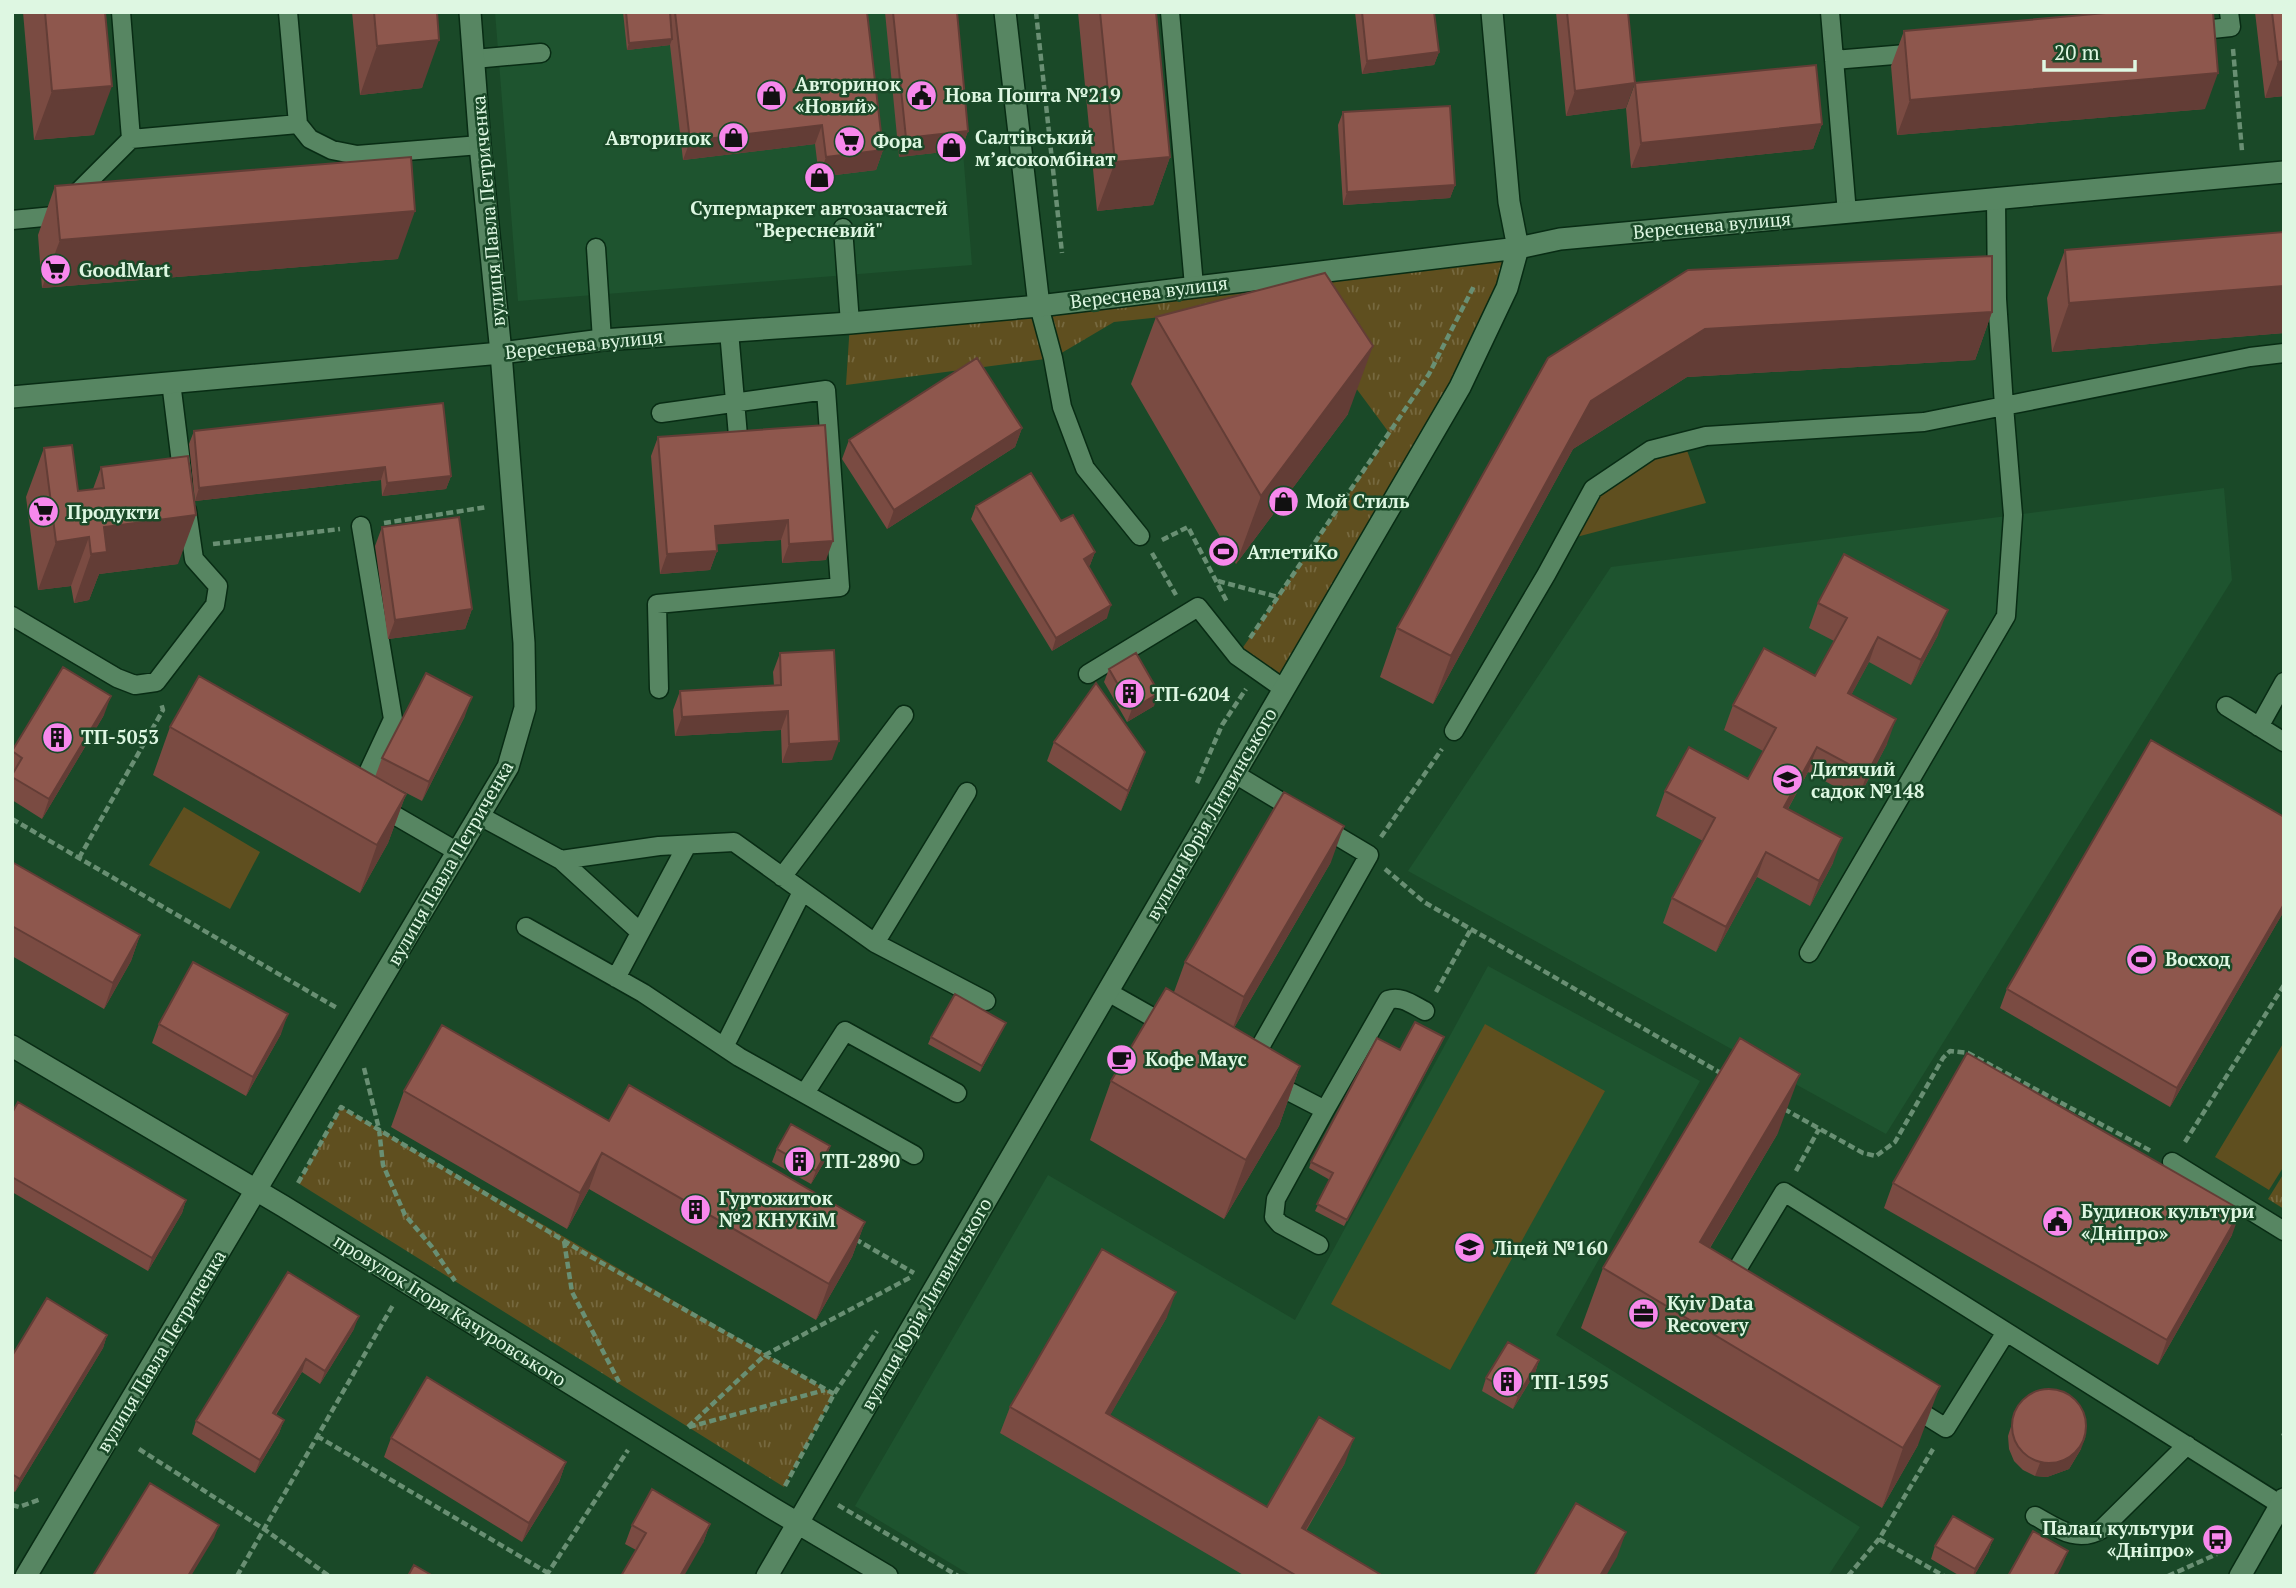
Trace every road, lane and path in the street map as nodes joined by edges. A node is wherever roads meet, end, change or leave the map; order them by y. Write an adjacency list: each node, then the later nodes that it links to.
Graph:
1 (121, 12): 16 (lane)
2 (288, 12): 15 (lane)
3 (470, 12): 13 (street, вулиця Павла Петриченка)
4 (1005, 12): 29 (street)
5 (1036, 12): 26 (path)
6 (1170, 12): 28 (lane)
7 (1492, 12): 25 (street, вулиця Юрія Литвинського)
8 (1830, 12): 14 (lane)
9 (2230, 20): 10 (lane); 18 (path)
10 (2176, 32)
11 (1930, 52): 14 (lane)
12 (541, 53): 13 (lane)
13 (474, 59): 17 (street, вулиця Павла Петриченка)
14 (1834, 60): 21 (lane)
15 (298, 124): 16 (lane); 17 (lane)
16 (131, 139): 22 (lane)
17 (480, 145): 33 (street, вулиця Павла Петриченка)
18 (2242, 151)
19 (2284, 172): 20 (street, Вереснева вулиця)
20 (1996, 199): 21 (street, Вереснева вулиця); 38 (lane)
21 (1847, 212): 25 (street, Вереснева вулиця)
22 (12, 220)
23 (843, 228): 30 (lane)
24 (596, 248): 32 (lane)
25 (1518, 248): 28 (street, Вереснева вулиця); 53 (street, вулиця Юрія Литвинського)
26 (1063, 264)
27 (1475, 284): 45 (path)
28 (1194, 286): 29 (street, Вереснева вулиця)
29 (1040, 306): 30 (street, Вереснева вулиця); 44 (lane)
30 (850, 323): 31 (street, Вереснева вулиця)
31 (729, 331): 32 (street, Вереснева вулиця); 37 (lane)
32 (602, 340): 33 (street, Вереснева вулиця)
33 (501, 353): 35 (street, Вереснева вулиця); 61 (street, вулиця Павла Петриченка)
34 (2284, 354): 38 (lane)
35 (171, 382): 36 (street, Вереснева вулиця); 50 (lane)
36 (12, 397)
37 (735, 401): 39 (lane); 40 (lane); 52 (lane)
38 (2004, 406): 57 (lane); 74 (lane)
39 (661, 413)
40 (738, 436)
41 (486, 494): 42 (path)
42 (487, 508)
43 (361, 526): 64 (lane)
44 (1144, 541): 45 (path); 46 (path)
45 (1278, 597): 48 (path)
46 (1186, 614): 48 (lane); 49 (lane)
47 (12, 616): 50 (lane)
48 (1237, 656): 53 (lane)
49 (1088, 674)
50 (156, 682): 66 (path)
51 (2284, 682): 56 (lane)
52 (659, 689)
53 (1284, 689): 59 (street, вулиця Юрія Литвинського)
54 (2226, 706): 56 (lane)
55 (904, 715): 68 (lane)
56 (2259, 727): 58 (lane)
57 (1454, 731): 65 (path)
58 (2284, 742)
59 (1235, 774): 65 (lane); 77 (street, вулиця Юрія Литвинського)
60 (967, 792): 73 (lane)
61 (480, 816): 64 (street, вулиця Павла Петриченка); 67 (lane)
62 (12, 819): 66 (path)
63 (687, 845): 67 (lane); 68 (lane); 72 (lane)
64 (458, 852): 83 (street, вулиця Павла Петриченка)
65 (1369, 855): 71 (path); 92 (lane)
66 (79, 858): 80 (path)
67 (561, 860): 72 (lane)
68 (782, 877): 69 (lane)
69 (802, 892): 73 (lane); 86 (lane)
70 (526, 927): 75 (lane)
71 (1471, 929): 81 (path); 88 (path)
72 (640, 932): 75 (lane)
73 (875, 943): 79 (lane)
74 (1809, 953)
75 (616, 978): 86 (lane)
76 (2284, 985): 96 (path)
77 (1108, 992): 84 (lane); 129 (street, вулиця Юрія Литвинського)
78 (342, 995): 80 (path)
79 (986, 1002)
80 (335, 1007): 82 (path); 83 (path)
81 (1425, 1011): 92 (lane)
82 (329, 1018)
83 (359, 1021): 98 (street, вулиця Павла Петриченка)
84 (1180, 1032)
85 (12, 1046): 98 (street, провулок Ігоря Качуровського)
86 (724, 1047): 89 (lane)
87 (364, 1068): 93 (path)
88 (1735, 1081)
89 (805, 1093): 90 (lane); 95 (lane)
90 (957, 1093)
91 (1783, 1108): 94 (path)
92 (1325, 1110): 103 (lane)
93 (379, 1129): 97 (path); 102 (path); 108 (path)
94 (1819, 1129): 96 (path); 99 (path)
95 (914, 1154)
96 (2172, 1162): 100 (lane)
97 (298, 1183)
98 (257, 1192): 108 (street, провулок Ігоря Качуровського); 134 (street, вулиця Павла Петриченка)
99 (1784, 1192): 106 (lane); 110 (lane)
100 (2284, 1231)
101 (846, 1233): 104 (path)
102 (564, 1240): 111 (path); 112 (path)
103 (1319, 1245)
104 (916, 1274): 105 (path); 111 (path)
105 (909, 1285)
106 (1745, 1301)
107 (393, 1305): 119 (path)
108 (473, 1324): 118 (street, провулок Ігоря Качуровського)
109 (879, 1329): 115 (path)
110 (2006, 1332): 117 (lane); 120 (lane)
111 (765, 1355): 113 (path); 116 (path)
112 (620, 1384)
113 (826, 1390): 115 (path); 116 (path)
114 (1889, 1392): 117 (lane)
115 (834, 1394): 123 (path)
116 (688, 1427): 118 (path)
117 (1946, 1428): 131 (path)
118 (650, 1433): 129 (street, провулок Ігоря Качуровського)
119 (317, 1436): 130 (path); 133 (path)
120 (2187, 1445): 125 (lane); 128 (lane)
121 (139, 1449): 130 (path)
122 (628, 1450): 133 (path)
123 (784, 1487)
124 (41, 1499): 126 (path)
125 (2282, 1502): 143 (street)
126 (12, 1505)
127 (846, 1509): 139 (path)
128 (2035, 1516)
129 (797, 1524): 137 (street, вулиця Юрія Литвинського); 138 (street, провулок Ігоря Качуровського)
130 (264, 1529): 135 (path); 136 (path)
131 (1879, 1539): 140 (path); 141 (path)
132 (2217, 1554): 142 (path)
133 (547, 1574)
134 (26, 1576)
135 (237, 1576)
136 (329, 1576)
137 (767, 1576)
138 (887, 1576)
139 (958, 1576)
140 (1849, 1576)
141 (1944, 1576)
142 (2168, 1576)
143 (2240, 1576)

